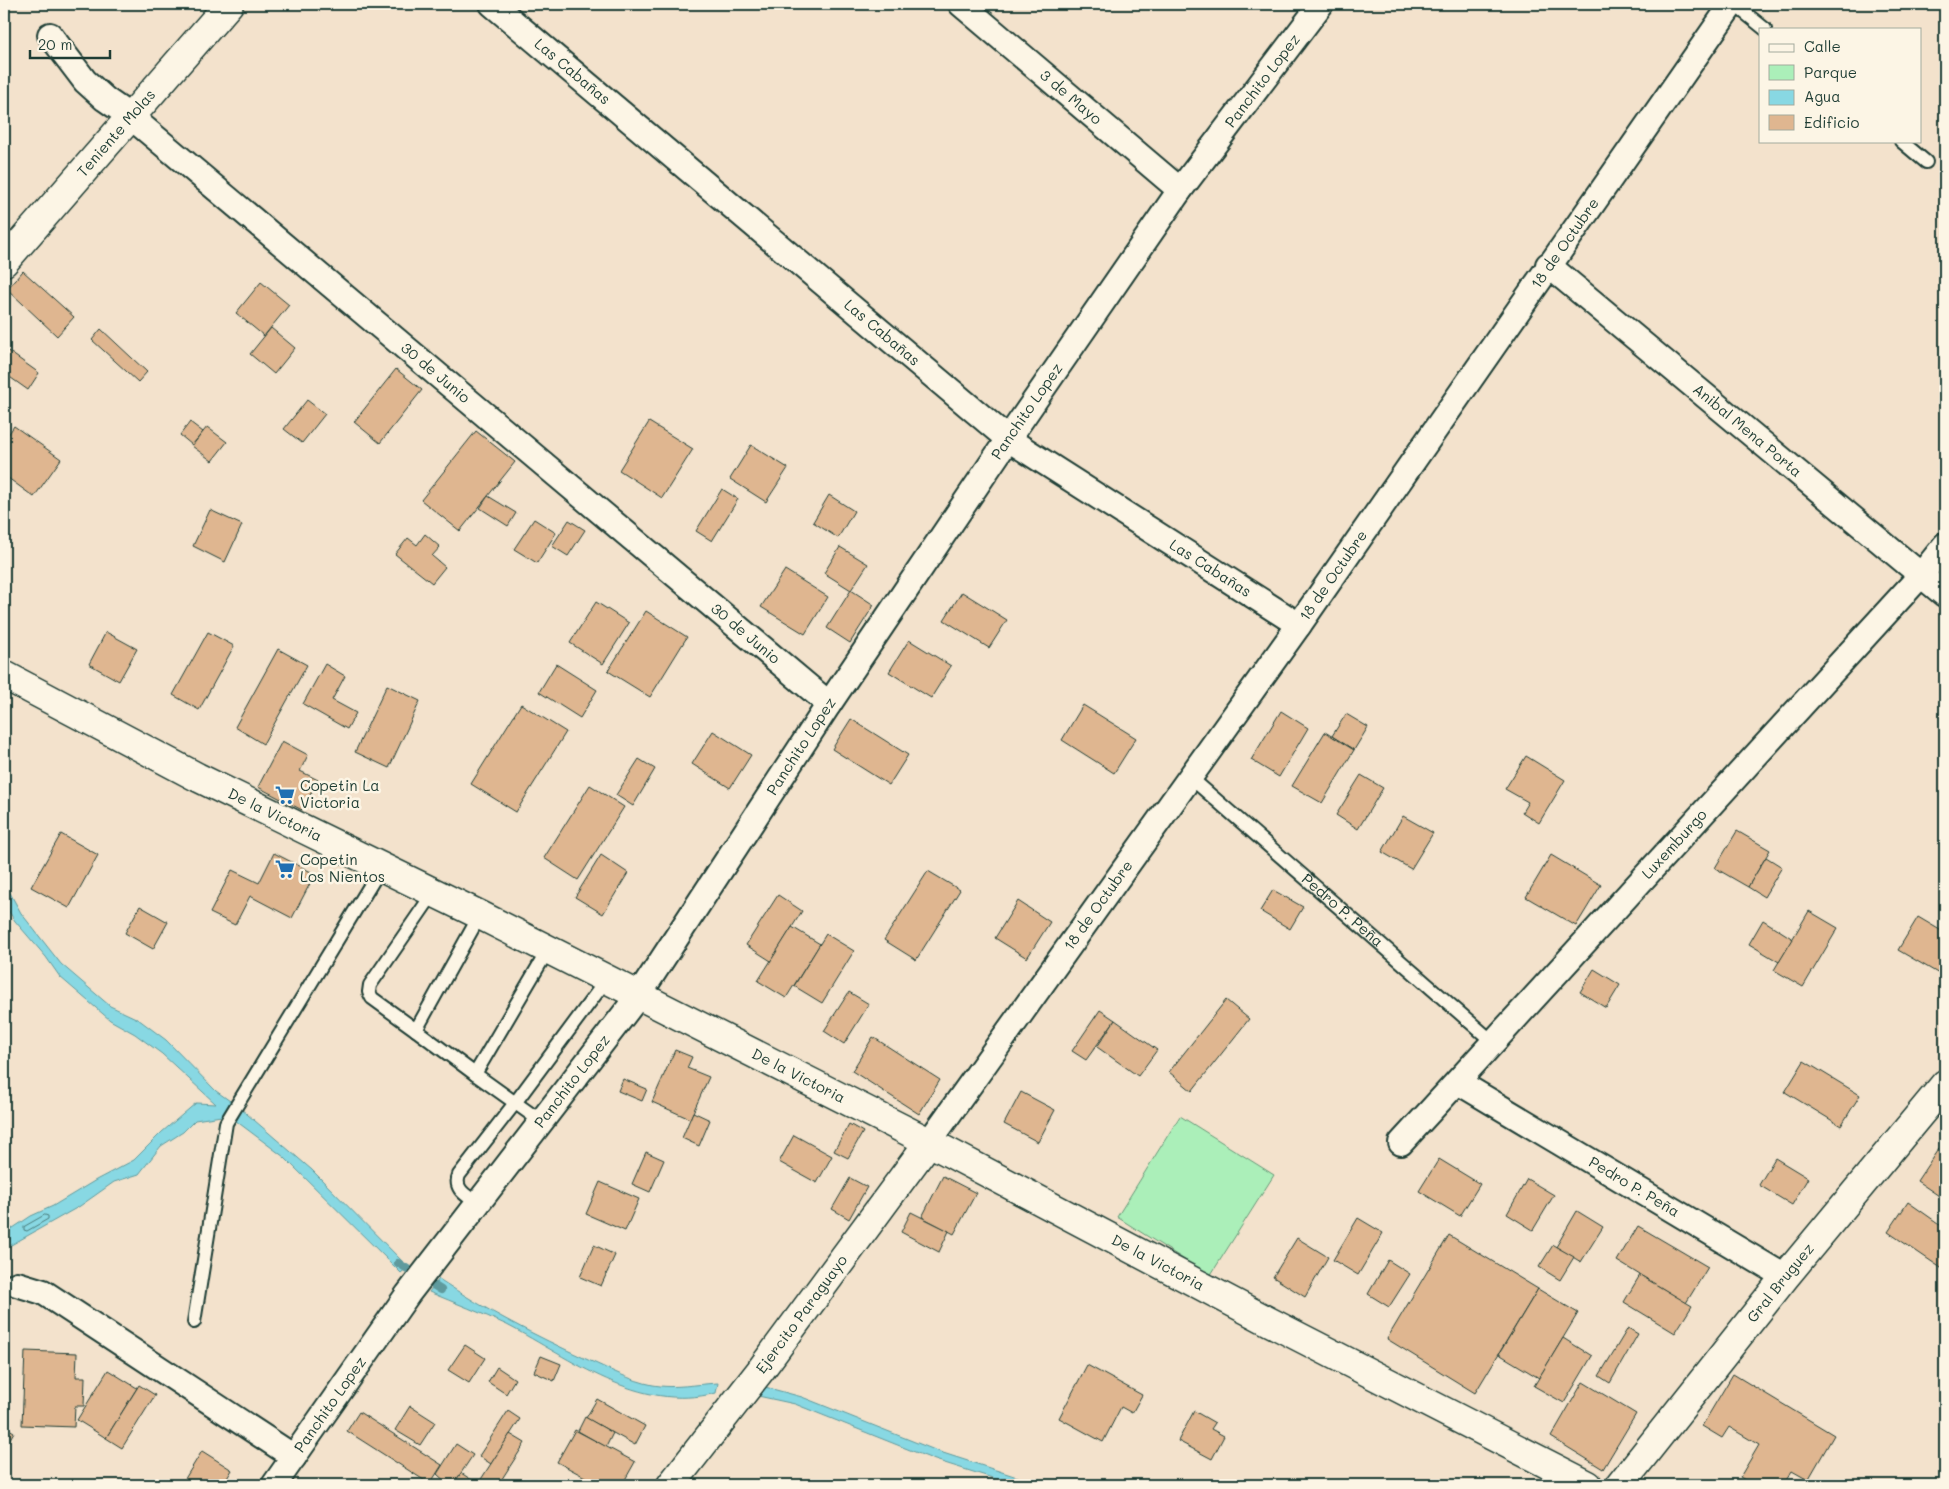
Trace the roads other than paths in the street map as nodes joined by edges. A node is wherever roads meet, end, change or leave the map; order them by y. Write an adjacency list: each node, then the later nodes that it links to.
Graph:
1 (229, 4): 8 (main road, Teniente Molas)
2 (492, 4): 14 (street, Las Cabañas)
3 (961, 4): 11 (street, 3 de Mayo)
4 (1321, 4): 11 (street, Panchito Lopez)
5 (1733, 4): 6 (lane); 13 (street, 18 de Octubre)
6 (1763, 28)
7 (50, 34): 8 (street, 30 de Junio)
8 (131, 116): 12 (main road, Teniente Molas); 20 (street, 30 de Junio)
9 (1902, 142): 10 (lane)
10 (1926, 162)
11 (1180, 190): 14 (street, Panchito Lopez)
12 (4, 262)
13 (1548, 265): 16 (street, Anibal Mena Porta); 18 (street, 18 de Octubre)
14 (1008, 439): 18 (street, Las Cabañas); 20 (street, Panchito Lopez)
15 (1945, 545): 16 (street, Luxemburgo)
16 (1921, 575): 17 (street, Anibal Mena Porta); 29 (street, Luxemburgo)
17 (1945, 595)
18 (1299, 625): 21 (street, 18 de Octubre)
19 (4, 675): 22 (main road, De la Victoria)
20 (829, 704): 27 (street, Panchito Lopez)
21 (1191, 778): 29 (lane, Pedro P. Peña); 35 (street, 18 de Octubre)
22 (382, 866): 23 (main road, De la Victoria); 40 (lane)
23 (434, 892): 24 (main road, De la Victoria); 28 (lane)
24 (480, 915): 25 (main road, De la Victoria); 28 (lane)
25 (548, 950): 26 (main road, De la Victoria); 30 (lane)
26 (607, 979): 27 (main road, De la Victoria); 33 (lane)
27 (639, 996): 34 (street, Panchito Lopez); 35 (main road, De la Victoria)
28 (416, 1030): 30 (lane)
29 (1494, 1043): 31 (street, Luxemburgo)
30 (475, 1074): 33 (lane)
31 (1458, 1082): 36 (street, Luxemburgo); 38 (street, Pedro P. Peña)
32 (1945, 1084): 38 (main road, Gral Bruguez)
33 (515, 1103): 34 (lane); 37 (lane)
34 (542, 1122): 37 (street, Panchito Lopez)
35 (929, 1142): 43 (main road, Ejercito Paraguayo); 44 (main road, De la Victoria)
36 (1401, 1142)
37 (478, 1204): 41 (street, Panchito Lopez)
38 (1785, 1277): 45 (main road, Gral Bruguez)
39 (10, 1287): 41 (street)
40 (194, 1322)
41 (294, 1457): 42 (street, Panchito Lopez)
42 (274, 1485)
43 (671, 1485)
44 (1588, 1485)
45 (1620, 1485)

